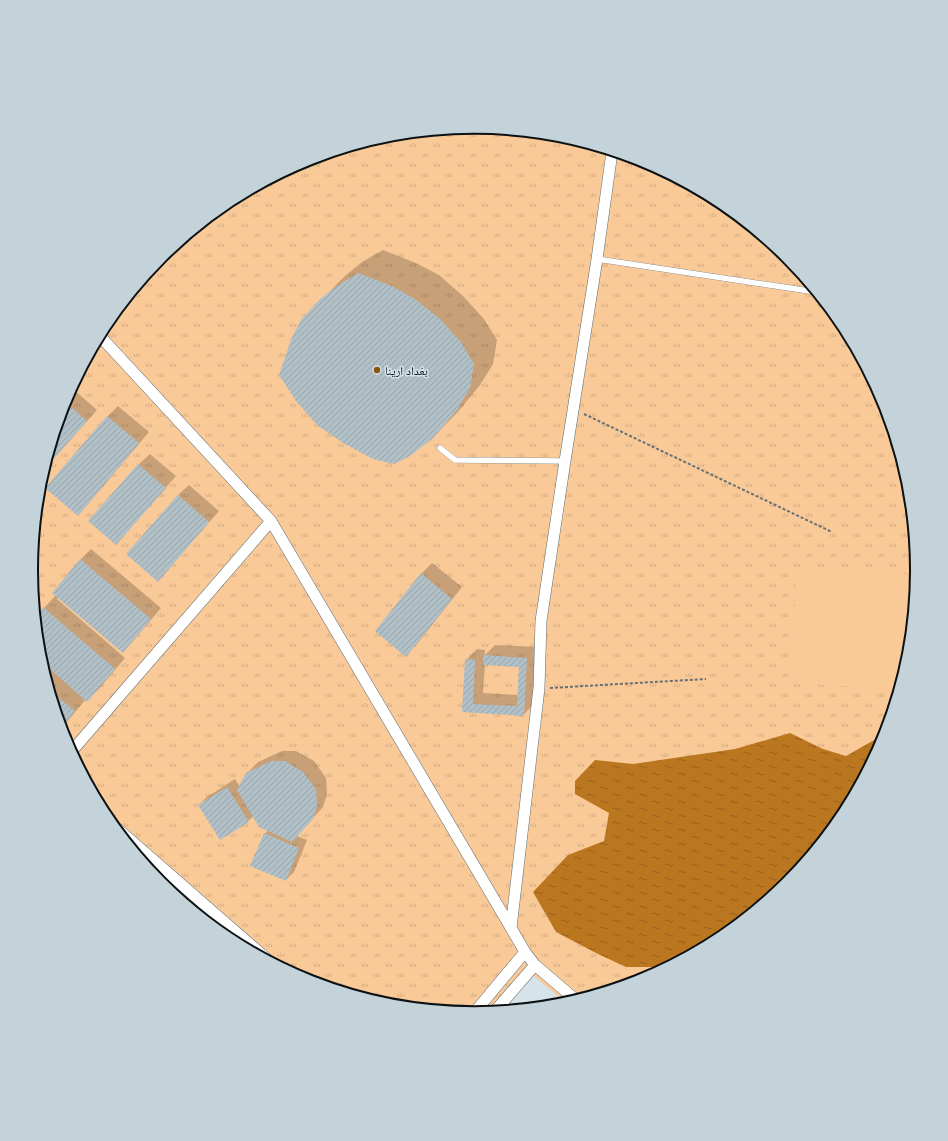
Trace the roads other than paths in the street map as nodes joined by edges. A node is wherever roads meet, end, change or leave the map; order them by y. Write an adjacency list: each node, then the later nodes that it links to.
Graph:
1 (611, 157): 2 (street)
2 (597, 259): 3 (lane); 6 (street)
3 (808, 291)
4 (104, 340): 7 (street)
5 (440, 448): 6 (lane)
6 (565, 461): 10 (street)
7 (271, 521): 8 (street); 10 (street)
8 (76, 747)
9 (134, 843): 11 (street)
10 (511, 928): 12 (street)
11 (250, 944)
12 (525, 952): 13 (street); 15 (street)
13 (535, 965): 14 (street); 16 (street)
14 (571, 995)
15 (481, 1006)
16 (499, 1006)

